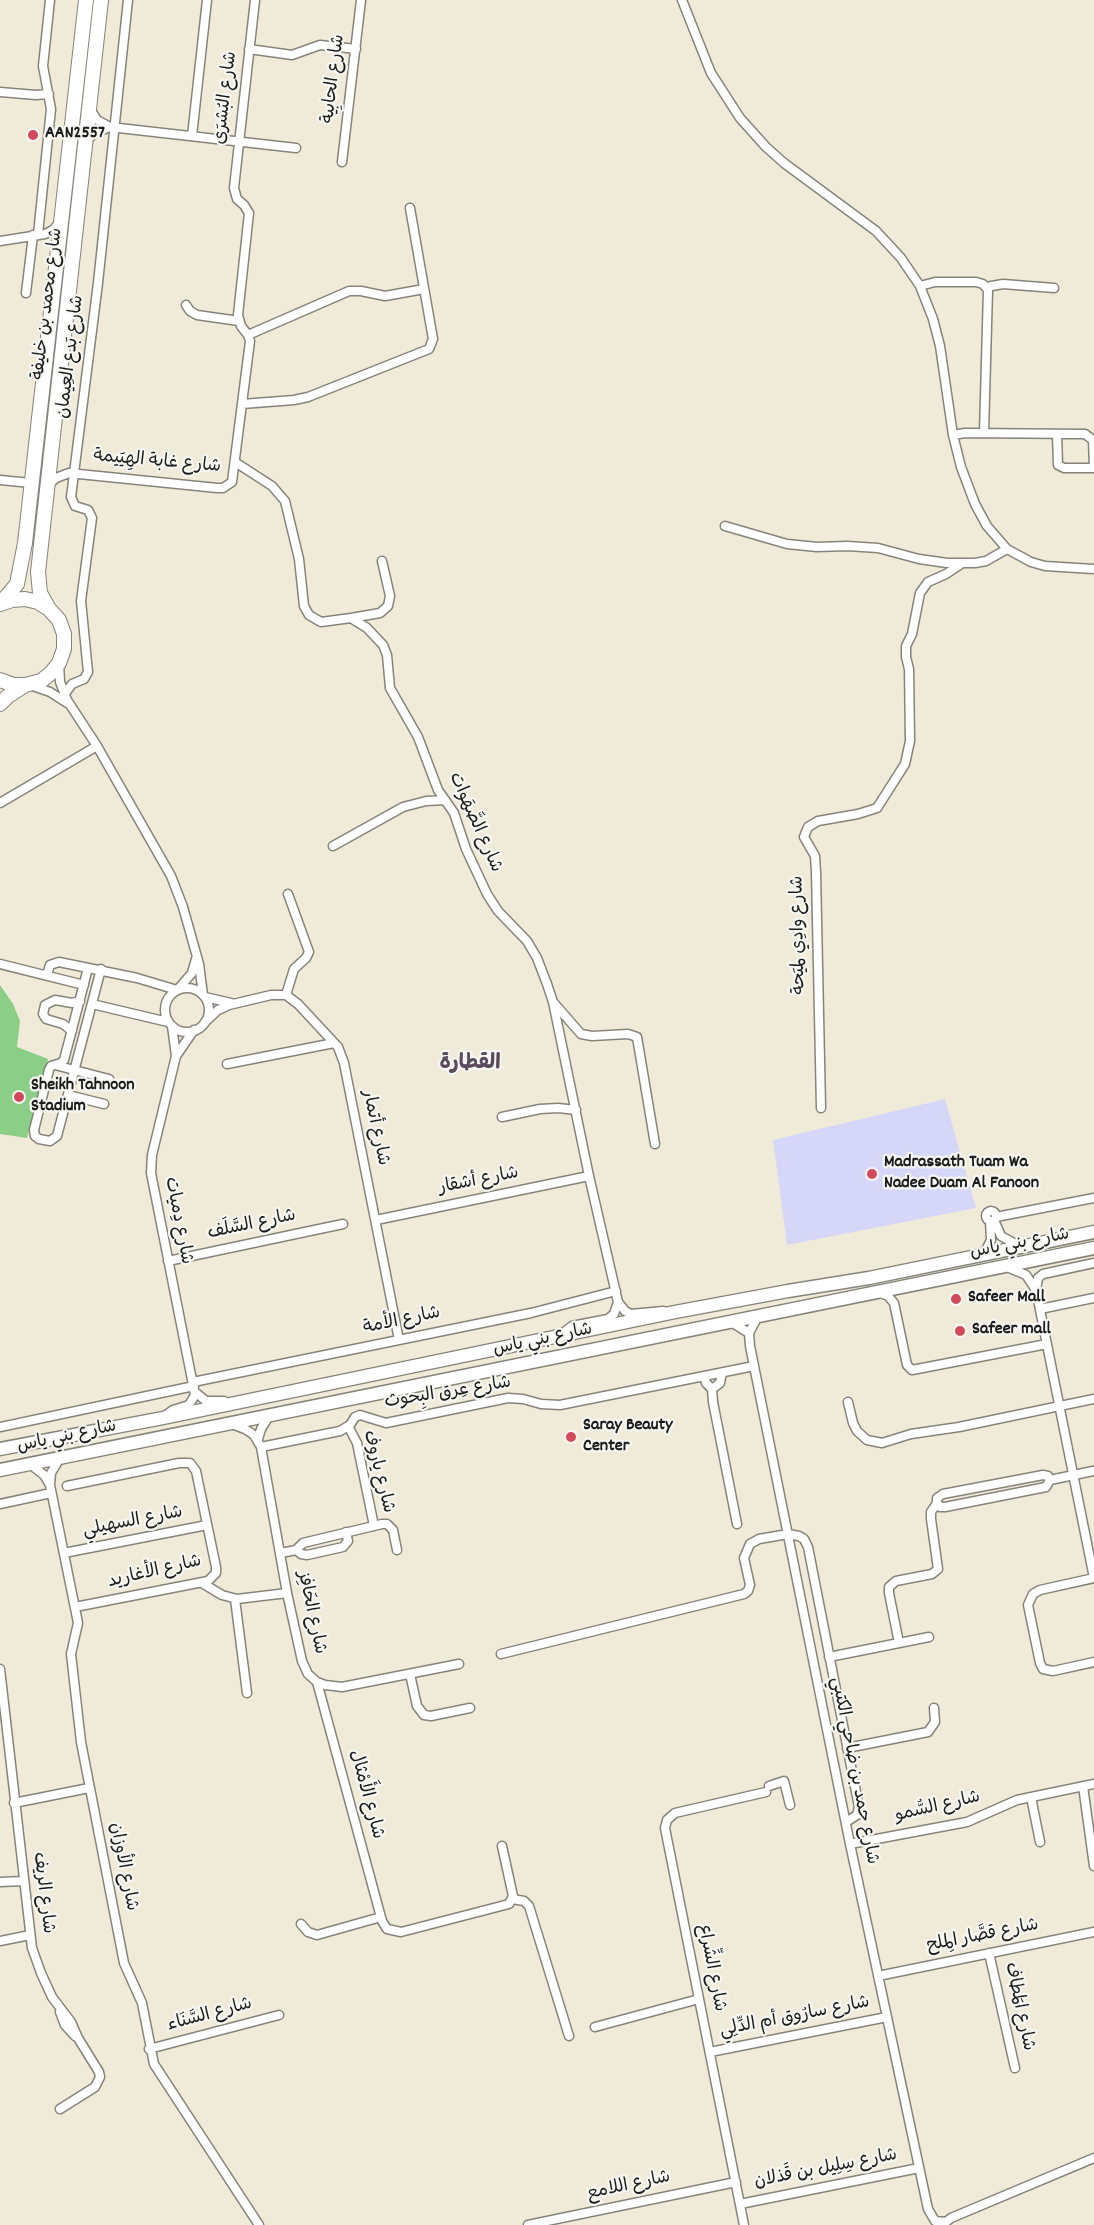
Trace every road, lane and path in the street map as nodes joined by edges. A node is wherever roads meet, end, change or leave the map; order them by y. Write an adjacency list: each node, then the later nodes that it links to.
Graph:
1 (50, 0): 12 (street)
2 (86, 0): 21 (highway, شارع محمد بن خليفة)
3 (101, 0): 13 (highway, شارع محمد بن خليفة)
4 (128, 0): 14 (street, شارع بَدع العِيمان)
5 (207, 0): 15 (street)
6 (255, 0): 9 (street, شارع البُشرَى)
7 (361, 0): 10 (street, شارع الحابِية)
8 (682, 0): 25 (street)
9 (249, 49): 10 (street); 17 (street, شارع البُشرَى)
10 (356, 49): 19 (street, شارع الحابِية)
11 (0, 92): 12 (street)
12 (49, 93): 22 (street)
13 (90, 106): 14 (street); 16 (highway, شارع محمد بن خليفة)
14 (112, 127): 15 (street); 16 (street); 40 (street, شارع بَدع العِيمان)
15 (192, 136): 17 (street)
16 (86, 142): 37 (highway, شارع محمد بن خليفة)
17 (238, 142): 18 (street); 31 (street, شارع البُشرَى)
18 (296, 148)
19 (342, 162)
20 (410, 208): 28 (street)
21 (62, 219): 22 (street); 24 (highway, شارع محمد بن خليفة)
22 (35, 235): 23 (street); 24 (street); 29 (street)
23 (0, 241)
24 (59, 249): 42 (highway, شارع محمد بن خليفة)
25 (920, 286): 26 (street); 36 (street)
26 (986, 287): 27 (street); 34 (street)
27 (1054, 288)
28 (424, 289): 32 (street); 33 (street)
29 (26, 293)
30 (186, 305): 31 (street)
31 (239, 321): 32 (street)
32 (248, 335): 33 (street, شارع غابة الهِيَيمة)
33 (242, 404): 38 (street, شارع غابة الهِيَيمة)
34 (984, 433): 35 (street); 36 (street)
35 (1057, 434): 39 (street); 39 (street)
36 (953, 435): 45 (street)
37 (50, 453): 40 (street, شارع غابة الهِيَيمة); 43 (highway, شارع محمد بن خليفة)
38 (235, 462): 40 (street, شارع غابة الهِيَيمة); 51 (street)
39 (1094, 468)
40 (74, 473): 43 (street, شارع غابة الهِيَيمة); 55 (street, شارع بَدع العِيمان)
41 (0, 480): 42 (street)
42 (32, 483): 49 (highway, شارع محمد بن خليفة)
43 (46, 488): 50 (highway, شارع محمد بن خليفة)
44 (725, 526): 47 (street)
45 (1007, 549): 47 (street); 48 (street)
46 (382, 561): 51 (street)
47 (961, 564): 88 (street, شارع وادِي لميَحة)
48 (1094, 569)
49 (0, 604): 50 (highway)
50 (49, 609): 52 (highway, شارع محمد بن خليفة)
51 (351, 618): 59 (street, شارع الصَّهَوات)
52 (59, 663): 54 (highway); 55 (street)
53 (0, 680): 54 (highway)
54 (27, 685): 56 (highway); 57 (street)
55 (64, 695): 57 (street)
56 (0, 704)
57 (69, 705): 58 (street)
58 (97, 746): 60 (street); 63 (street)
59 (445, 800): 61 (street); 73 (street, شارع الصَّهَوات)
60 (0, 803)
61 (333, 846)
62 (288, 894): 70 (street)
63 (196, 952): 69 (street); 71 (street)
64 (0, 964): 67 (street)
65 (88, 968): 66 (street); 67 (street); 68 (street)
66 (101, 969): 69 (street); 75 (street)
67 (47, 975): 68 (street)
68 (84, 985): 72 (street)
69 (178, 990): 71 (street); 77 (street)
70 (286, 995): 74 (street); 80 (street, شارع أتمار)
71 (204, 996): 74 (street); 76 (street)
72 (80, 1001): 79 (street); 79 (street)
73 (553, 1002): 89 (street, شارع الصَّهَوات); 91 (street)
74 (235, 1003): 76 (street)
75 (92, 1004): 77 (street); 84 (street)
76 (205, 1022): 78 (street)
77 (170, 1024): 78 (street); 81 (street, شارع دِميات)
78 (194, 1030): 81 (street, شارع دِميات)
79 (72, 1031): 83 (street)
80 (334, 1042): 82 (street); 95 (street, شارع أتمار)
81 (176, 1056): 102 (street, شارع دِميات)
82 (226, 1064)
83 (55, 1065): 84 (street); 86 (street)
84 (74, 1070): 85 (street); 86 (street)
85 (109, 1079)
86 (68, 1095): 87 (street)
87 (104, 1104)
88 (821, 1108)
89 (576, 1110): 90 (street); 92 (street, شارع الصَّهَوات)
90 (502, 1117)
91 (655, 1144)
92 (589, 1176): 95 (street, شارع أشقار); 106 (street, شارع الصَّهَوات)
93 (1094, 1198): 94 (street)
94 (993, 1219): 98 (street); 100 (street)
95 (376, 1220): 118 (street, شارع أتمار)
96 (343, 1224): 102 (street, شارع السَّلَف)
97 (1090, 1233): 98 (main road, شارع بني ياس); 101 (main road)
98 (1021, 1247): 100 (main road, شارع بني ياس)
99 (1094, 1248): 101 (main road, شارع بني ياس)
100 (984, 1254): 110 (main road, شارع بني ياس)
101 (1054, 1256): 104 (main road, شارع بني ياس)
102 (168, 1261): 123 (street, شارع دِميات)
103 (1094, 1263): 105 (street)
104 (1003, 1267): 105 (street); 107 (main road, شارع بني ياس)
105 (1036, 1290): 111 (street)
106 (616, 1291): 109 (street, شارع الصَّهَوات); 118 (street, شارع الأمة)
107 (876, 1292): 113 (main road, شارع بني ياس); 119 (street)
108 (1094, 1298): 111 (street)
109 (618, 1302): 112 (street); 117 (street)
110 (704, 1308): 112 (main road, شارع بني ياس); 115 (main road)
111 (1040, 1310): 119 (street)
112 (675, 1312): 117 (main road, شارع بني ياس)
113 (757, 1317): 114 (main road, شارع بني ياس); 116 (street)
114 (731, 1322): 115 (main road, شارع بني ياس); 116 (street)
115 (693, 1329): 129 (main road, شارع بني ياس)
116 (749, 1333): 120 (street, شارع حمد بن ضاحي الكتبي)
117 (562, 1336): 127 (main road, شارع بني ياس)
118 (399, 1340): 123 (street, شارع الأمة)
119 (1047, 1344): 128 (street)
120 (754, 1366): 121 (street, شارع عِرق البِحوث); 151 (street, شارع حمد بن ضاحي الكتبي)
121 (722, 1373): 122 (street, شارع عِرق البِحوث); 124 (street)
122 (704, 1376): 124 (street); 132 (street, شارع عِرق البِحوث)
123 (194, 1387): 127 (street); 130 (street); 133 (street, شارع الأمة)
124 (712, 1389): 147 (street)
125 (1094, 1399): 128 (street)
126 (848, 1402): 128 (street)
127 (239, 1403): 130 (main road, شارع بني ياس)
128 (1059, 1406): 141 (street)
129 (270, 1415): 131 (main road, شارع بني ياس); 134 (street)
130 (163, 1418): 135 (main road, شارع بني ياس)
131 (229, 1424): 134 (street); 136 (main road, شارع بني ياس)
132 (348, 1426): 134 (street, شارع عِرق البِحوث); 149 (street, شارع ياروف)
133 (0, 1427)
134 (260, 1443): 155 (street, شارع الحَافِز)
135 (0, 1449)
136 (61, 1458): 137 (main road, شارع بني ياس); 144 (street)
137 (30, 1464): 139 (main road, شارع بني ياس); 144 (street)
138 (1094, 1465): 140 (street)
139 (0, 1470)
140 (1094, 1472): 141 (street)
141 (1073, 1475): 142 (street); 156 (street)
142 (1050, 1480): 145 (street); 145 (street)
143 (67, 1486): 148 (street, شارع الأغاريد)
144 (50, 1489): 146 (street); 154 (street, شارع الأوزان)
145 (937, 1503): 162 (street)
146 (0, 1504)
147 (737, 1524)
148 (207, 1525): 154 (street, شارع السهيلي); 157 (street, شارع الأغاريد)
149 (374, 1526): 150 (street, شارع ياروف); 153 (street, شارع ياروف)
150 (346, 1532): 152 (street, شارع ياروف); 152 (street, شارع ياروف)
151 (788, 1534): 163 (street); 164 (street); 181 (street, شارع حمد بن ضاحي الكتبي)
152 (296, 1550): 155 (street, شارع ياروف)
153 (397, 1550)
154 (64, 1553): 160 (street, شارع الأوزان)
155 (281, 1553): 158 (street, شارع الحَافِز)
156 (1094, 1578): 165 (street)
157 (202, 1583): 159 (street); 160 (street, شارع الأغاريد)
158 (287, 1593): 159 (street); 169 (street, شارع الحَافِز)
159 (235, 1599): 171 (street)
160 (75, 1607): 177 (street, شارع الأوزان)
161 (929, 1637): 162 (street)
162 (899, 1643): 164 (street)
163 (501, 1654)
164 (829, 1657): 174 (street)
165 (1094, 1662)
166 (459, 1664): 168 (street)
167 (0, 1669): 170 (street, شارع الريف)
168 (410, 1674): 169 (street); 172 (street)
169 (317, 1682): 189 (street, شارع الأَمْثال)
170 (1, 1689): 179 (street, شارع الريف)
171 (247, 1693)
172 (470, 1708)
173 (934, 1708): 174 (street)
174 (847, 1748): 181 (street)
175 (1094, 1784): 176 (street, شارع السُّمو)
176 (1083, 1786): 178 (street, شارع السُّمو); 185 (street)
177 (89, 1788): 179 (street); 201 (street, شارع الأوزان)
178 (1031, 1797): 182 (street); 183 (street, شارع السُّمو)
179 (14, 1803): 186 (street, شارع الريف)
180 (790, 1805): 196 (street, شارع الشِّراع)
181 (846, 1822): 183 (street, شارع حمد بن ضاحي الكتبي)
182 (1040, 1842)
183 (850, 1844): 195 (street, شارع حمد بن ضاحي الكتبي)
184 (502, 1846): 188 (street)
185 (1094, 1866)
186 (23, 1881): 187 (street); 192 (street, شارع الريف)
187 (0, 1882)
188 (512, 1899): 189 (street); 200 (street)
189 (381, 1917): 190 (street)
190 (301, 1924)
191 (1094, 1932): 194 (street, شارع قصَّار المِلح)
192 (30, 1935): 193 (street); 204 (street, شارع الريف)
193 (0, 1941)
194 (989, 1953): 195 (street, شارع قصَّار المِلح); 203 (street, شارع المَطاف)
195 (878, 1976): 198 (street, شارع حمد بن ضاحي الكتبي)
196 (699, 1999): 199 (street); 202 (street, شارع الشِّراع)
197 (279, 2015): 201 (street, شارع السَّنَاء)
198 (887, 2017): 202 (street, شارع سارُوق أم الدِّلِي); 206 (street, شارع حمد بن ضاحي الكتبي)
199 (595, 2027)
200 (569, 2037)
201 (149, 2049): 212 (street, شارع الأوزان)
202 (710, 2052): 207 (street, شارع الشِّراع)
203 (1015, 2068)
204 (60, 2109)
205 (1094, 2158): 210 (street, شارع حمد بن ضاحي الكتبي)
206 (919, 2168): 208 (street, شارع سِلِيل بن قَذلان); 209 (street, شارع حمد بن ضاحي الكتبي)
207 (736, 2182): 208 (street, شارع الشِّراع); 213 (street, شارع اللامع)
208 (740, 2204): 214 (street, شارع الشِّراع)
209 (931, 2214): 210 (street); 211 (street, شارع حمد بن ضاحي الكتبي)
210 (951, 2218): 211 (street, شارع حمد بن ضاحي الكتبي)
211 (938, 2224)
212 (260, 2225)
213 (528, 2225)
214 (744, 2225)

